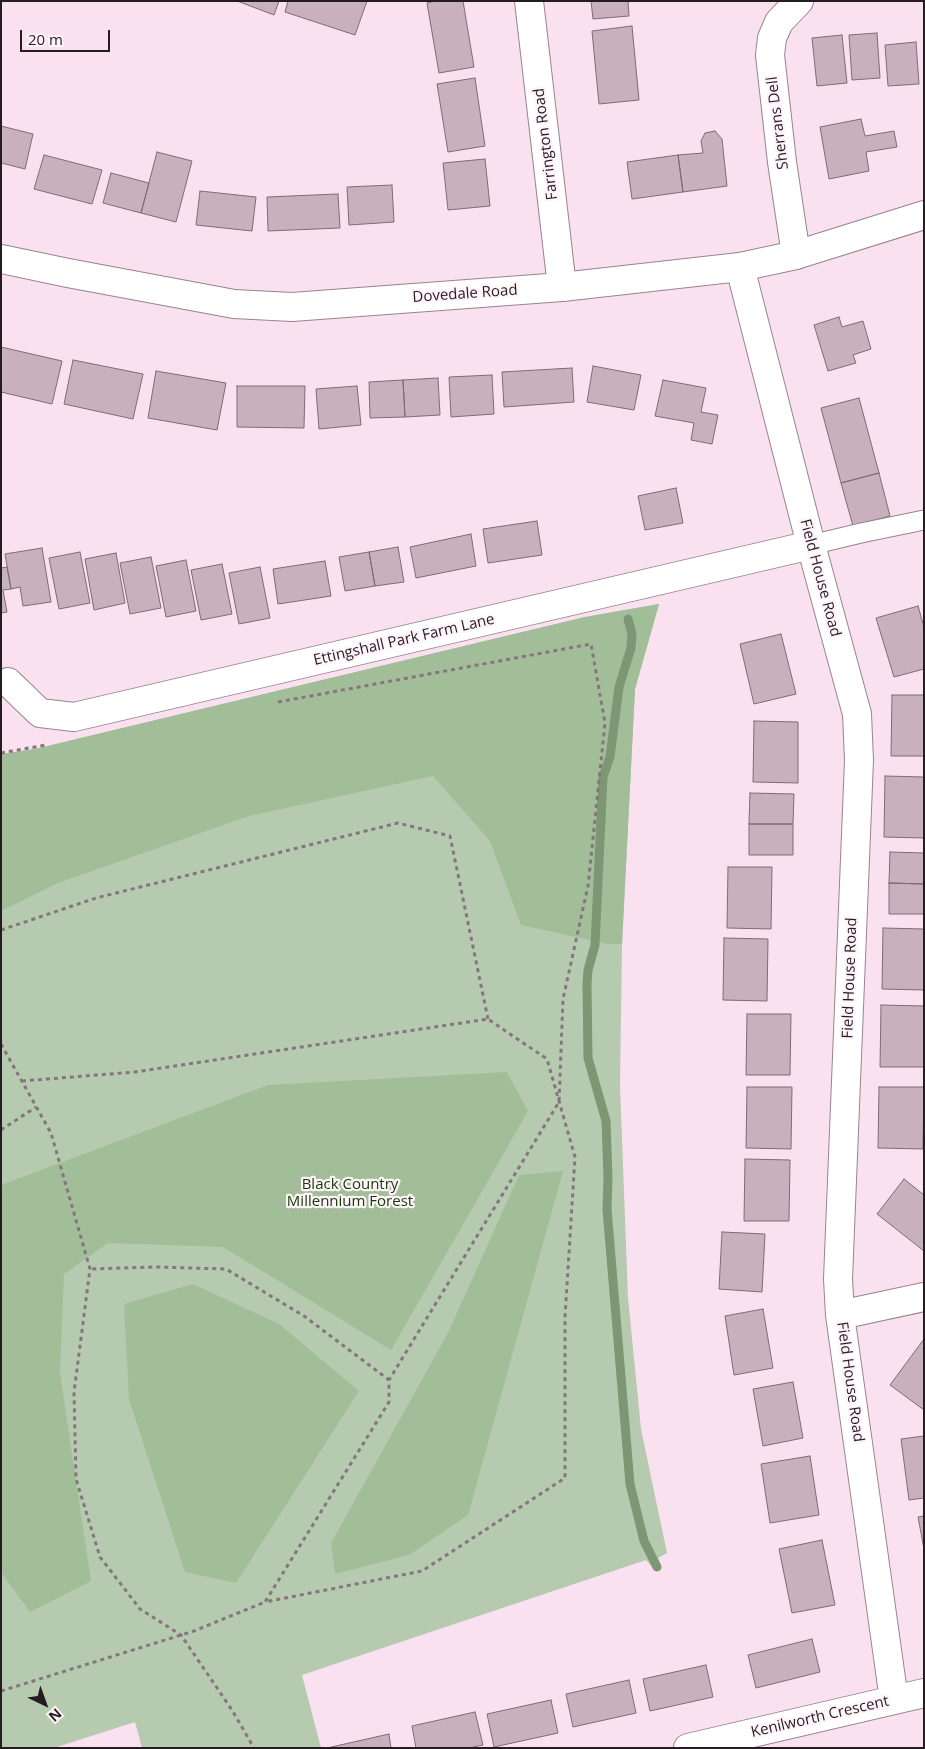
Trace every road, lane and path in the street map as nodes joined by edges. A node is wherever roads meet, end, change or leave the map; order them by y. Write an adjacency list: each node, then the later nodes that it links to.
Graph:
1 (529, 1): 7 (street, Farrington Road)
2 (799, 1): 4 (street, Sherrans Dell)
3 (924, 215): 4 (street, Dovedale Road)
4 (796, 254): 6 (street, Dovedale Road)
5 (1, 259): 7 (street, Dovedale Road)
6 (740, 267): 7 (street, Dovedale Road); 9 (street, Field House Road)
7 (562, 287)
8 (924, 520): 9 (lane)
9 (811, 545): 10 (street, Ettingshall Park Farm Lane); 23 (street, Field House Road)
10 (8, 682)
11 (272, 703): 18 (path)
12 (50, 744): 13 (path)
13 (1, 753)
14 (1, 930): 15 (path)
15 (488, 1019): 17 (path); 18 (path)
16 (1, 1044): 17 (path)
17 (22, 1081): 19 (path)
18 (559, 1102): 24 (path); 25 (path)
19 (36, 1107): 20 (path); 21 (path)
20 (1, 1130)
21 (90, 1269): 24 (path); 26 (path)
22 (924, 1297): 23 (street)
23 (840, 1315): 29 (street, Field House Road)
24 (389, 1380): 25 (path)
25 (266, 1602): 26 (path)
26 (181, 1635): 27 (path); 30 (path)
27 (1, 1691)
28 (924, 1693): 29 (street, Kenilworth Crescent)
29 (894, 1700): 31 (street, Kenilworth Crescent)
30 (254, 1748)
31 (688, 1748)

